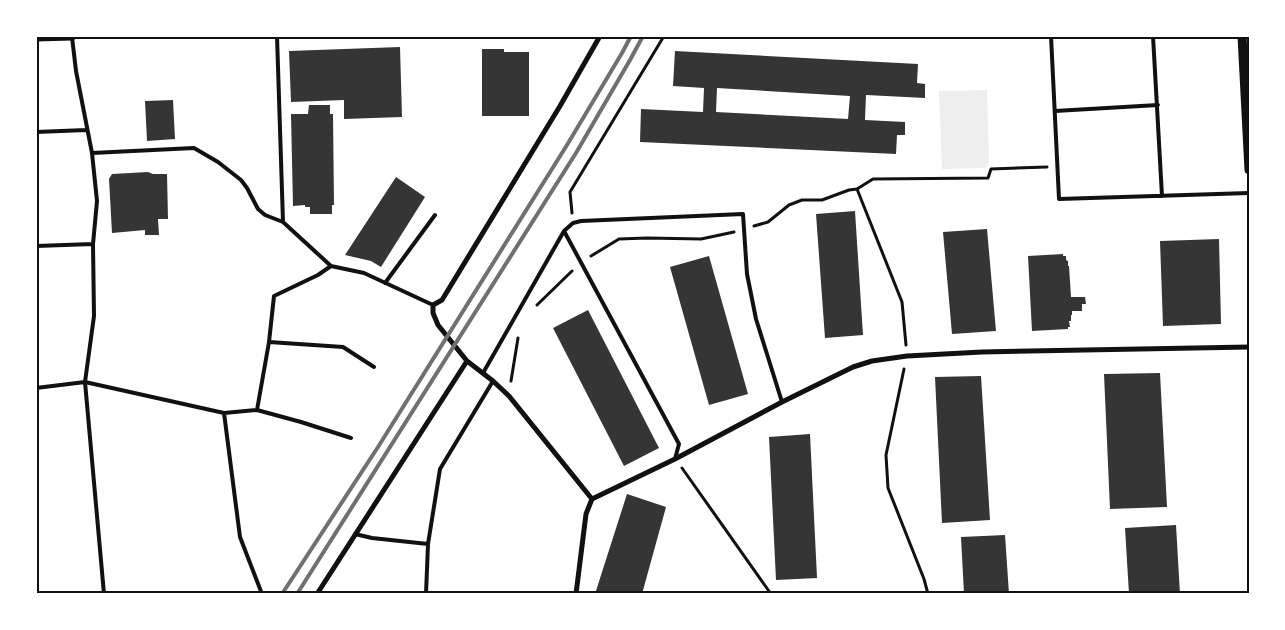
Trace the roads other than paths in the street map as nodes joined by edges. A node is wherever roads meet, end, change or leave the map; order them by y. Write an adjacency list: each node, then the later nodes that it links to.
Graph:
1 (72, 36): 7 (street); 10 (lane)
2 (277, 36): 17 (lane)
3 (600, 36): 23 (street)
4 (1051, 36): 9 (lane)
5 (1154, 36): 8 (lane)
6 (1242, 36): 13 (street)
7 (36, 37)
8 (1158, 105): 9 (lane); 15 (lane)
9 (1054, 111): 15 (lane)
10 (86, 130): 11 (lane); 12 (lane)
11 (36, 132)
12 (92, 153): 17 (lane); 19 (lane)
13 (1249, 170)
14 (1249, 193): 15 (lane)
15 (1162, 196)
16 (435, 215): 22 (lane)
17 (283, 222): 21 (lane)
18 (564, 231): 28 (lane); 32 (lane); 36 (lane)
19 (93, 244): 20 (lane); 29 (lane)
20 (36, 246)
21 (330, 266): 22 (lane); 24 (lane)
22 (385, 283): 23 (lane)
23 (433, 305): 26 (street)
24 (269, 342): 27 (lane); 33 (lane)
25 (1249, 347): 32 (street)
26 (467, 360): 28 (street); 38 (street)
27 (374, 368)
28 (483, 373): 30 (street)
29 (85, 382): 31 (lane); 34 (lane); 40 (lane)
30 (493, 382): 37 (street); 39 (lane)
31 (36, 388)
32 (782, 402): 36 (street)
33 (257, 410): 34 (lane); 35 (lane)
34 (224, 413): 41 (lane)
35 (351, 438)
36 (676, 459): 37 (street)
37 (592, 499): 44 (street)
38 (355, 534): 39 (lane); 42 (street)
39 (428, 544): 43 (lane)
40 (104, 594)
41 (262, 594)
42 (318, 594)
43 (426, 594)
44 (576, 594)

